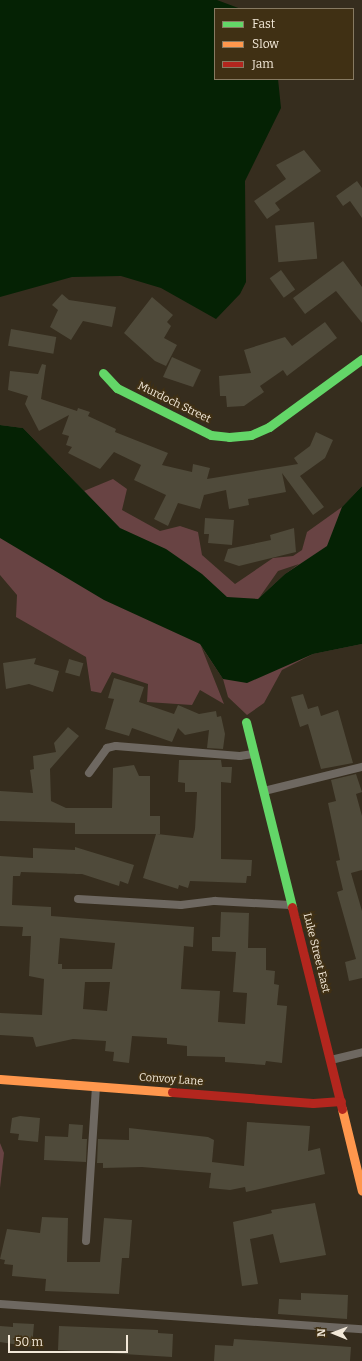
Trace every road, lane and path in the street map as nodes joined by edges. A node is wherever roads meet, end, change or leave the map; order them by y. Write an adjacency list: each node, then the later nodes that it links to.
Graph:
1 (362, 359): 2 (street, Murdoch Street)
2 (103, 373)
3 (246, 722): 4 (street, Luke Street East)
4 (254, 754): 6 (lane); 7 (street, Luke Street East)
5 (362, 767): 7 (lane)
6 (89, 773)
7 (264, 791): 9 (street, Luke Street East)
8 (78, 899): 9 (lane)
9 (292, 905): 11 (street, Luke Street East)
10 (362, 1052): 11 (lane)
11 (331, 1060): 14 (street, Luke Street East)
12 (0, 1079): 13 (street, Convoy Lane)
13 (96, 1086): 14 (street, Convoy Lane); 16 (lane)
14 (341, 1101): 15 (street, Luke Street East)
15 (362, 1191)
16 (86, 1241)
17 (0, 1304): 18 (lane)
18 (362, 1329)

